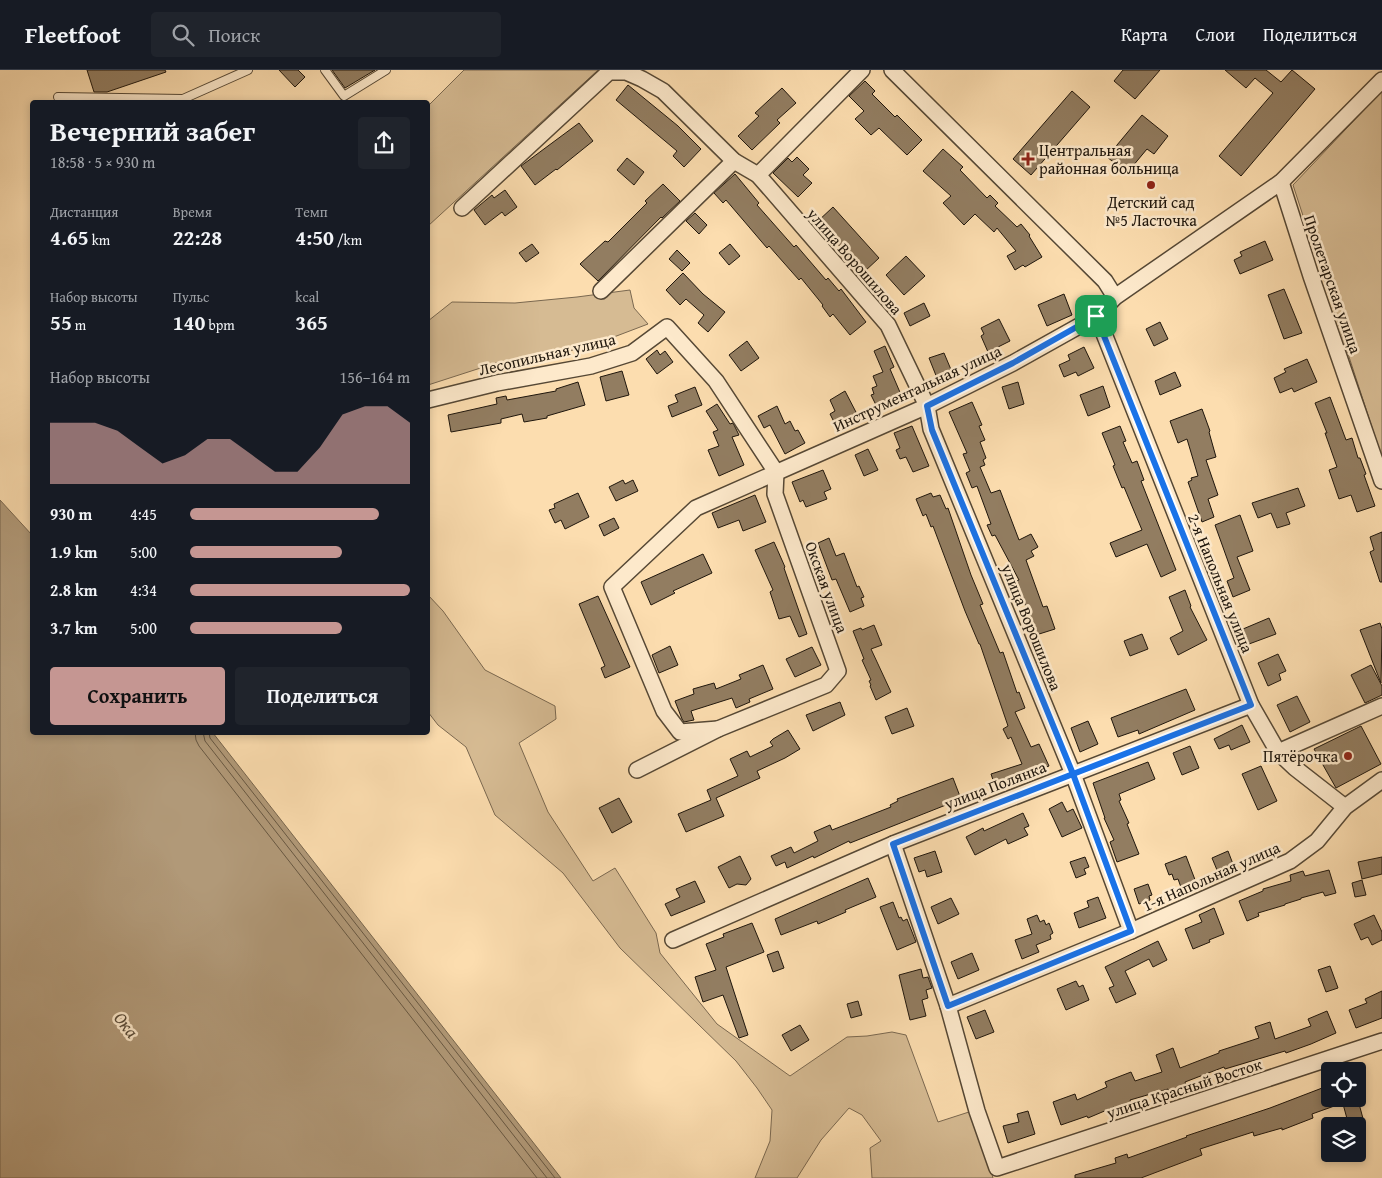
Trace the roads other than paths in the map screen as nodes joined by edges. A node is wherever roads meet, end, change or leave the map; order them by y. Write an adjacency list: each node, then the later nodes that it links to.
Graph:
1 (248, 70): 7 (lane)
2 (325, 70): 3 (lane)
3 (386, 70)
4 (862, 70): 9 (street)
5 (892, 70): 13 (street)
6 (1382, 80): 10 (street, Инструментальная улица)
7 (58, 97)
8 (734, 161): 9 (street, улица Ворошилова); 11 (street, улица Ворошилова); 12 (street)
9 (758, 175): 16 (street, улица Ворошилова)
10 (1281, 182): 13 (street, Инструментальная улица); 18 (street, Пролетарская улица)
11 (462, 208)
12 (601, 291)
13 (1115, 298): 14 (street, Инструментальная улица)
14 (1096, 316): 16 (street, Инструментальная улица); 19 (street, 2-я Напольная улица)
15 (430, 400): 17 (street, Лесопильная улица)
16 (927, 406): 17 (street, Инструментальная улица); 24 (street, улица Ворошилова)
17 (776, 472): 21 (street, Окская улица); 21 (street, Инструментальная улица)
18 (1382, 481)
19 (1251, 705): 22 (street, 2-я Напольная улица); 24 (street, улица Полянка)
20 (1382, 706): 22 (street)
21 (718, 730): 23 (street, Окская улица)
22 (1278, 752): 26 (street, 2-я Напольная улица)
23 (637, 770)
24 (1073, 774): 27 (street, улица Полянка); 28 (street, улица Ворошилова)
25 (1382, 780): 26 (street, 1-я Напольная улица)
26 (1345, 807): 28 (street, 1-я Напольная улица)
27 (893, 844): 29 (street, улица Полянка); 30 (street)
28 (1131, 931): 30 (street, 1-я Напольная улица)
29 (673, 940)
30 (948, 1006): 31 (street, улица Красный Восток)
31 (1382, 1041)

